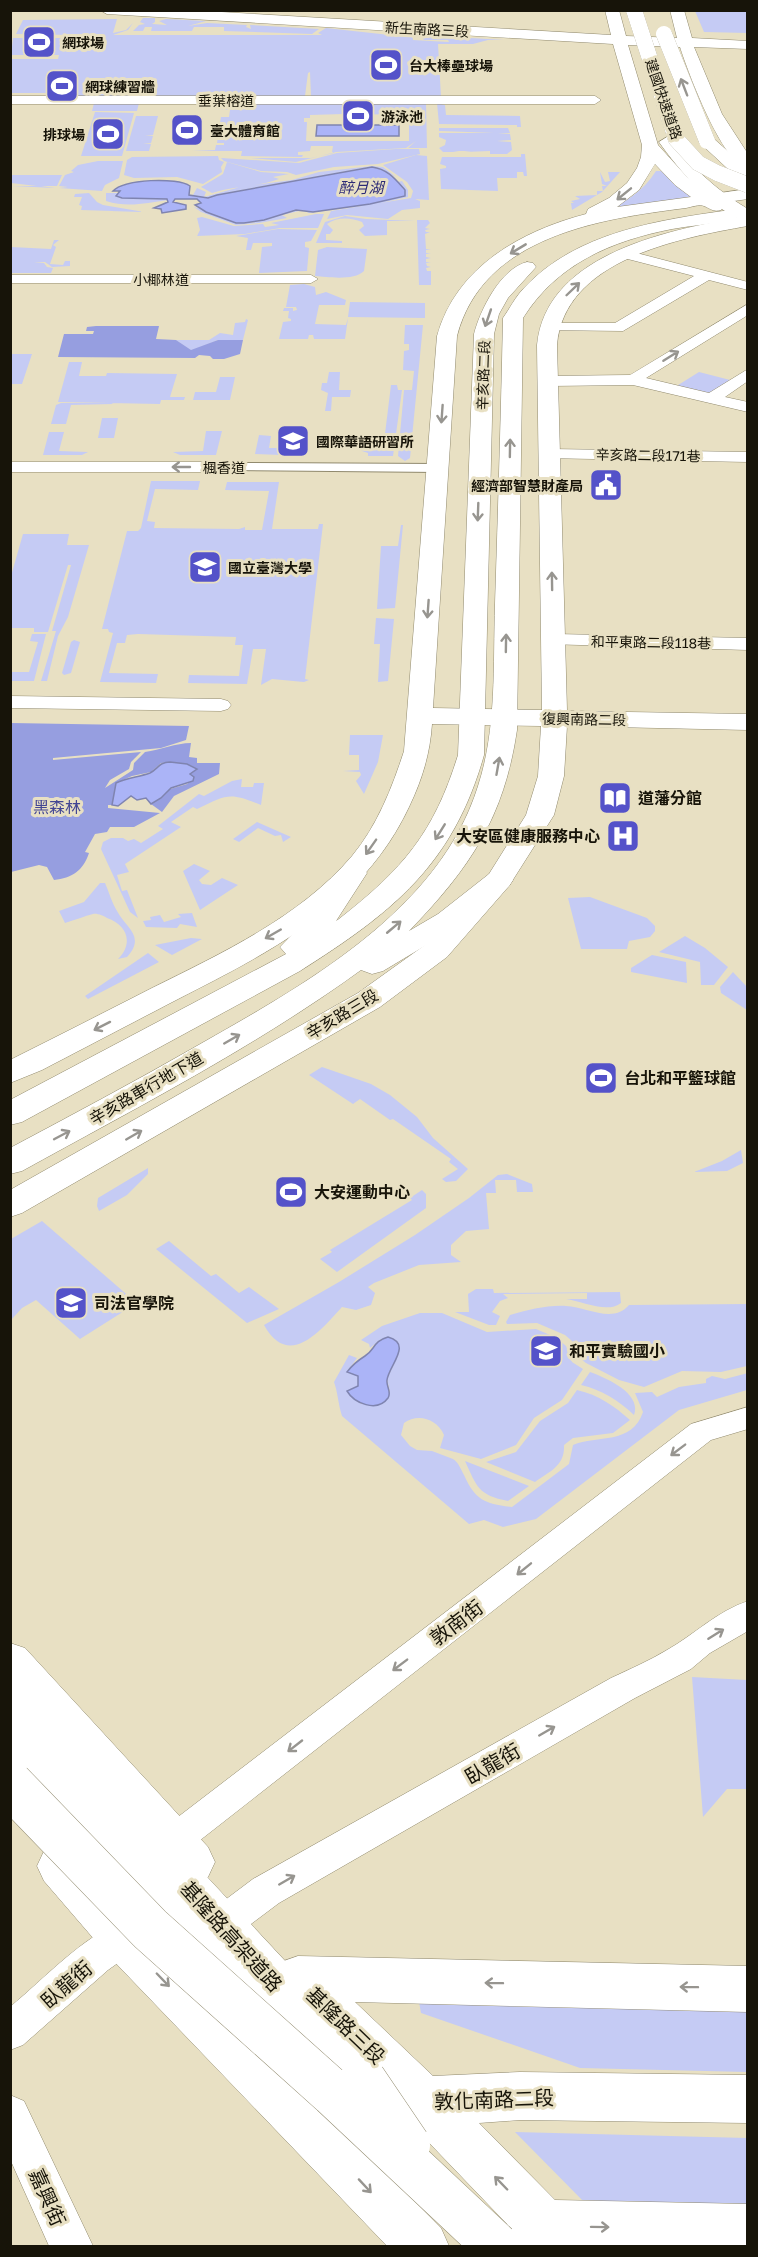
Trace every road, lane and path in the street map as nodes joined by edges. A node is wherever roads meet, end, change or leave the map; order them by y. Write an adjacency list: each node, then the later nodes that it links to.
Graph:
1 (107, 10): 9 (main road, 新生南路三段)
2 (188, 10): 9 (main road, 新生南路三段)
3 (612, 10): 9 (main road)
4 (624, 10): 15 (main road)
5 (634, 10): 19 (main road, 建國快速道路, bridge)
6 (646, 10): 17 (main road, 建國快速道路)
7 (677, 10): 10 (main road)
8 (660, 22): 18 (main road, one-way to 8, bridge)
9 (619, 38): 10 (main road, 新生南路三段); 15 (main road)
10 (683, 40): 11 (main road, 新生南路三段); 12 (main road, 新生南路三段); 16 (main road)
11 (747, 40)
12 (747, 45)
13 (10, 100): 14 (street, 垂葉榕道)
14 (595, 100)
15 (659, 144): 21 (main road); 22 (main road, one-way to 22)
16 (744, 160)
17 (747, 173)
18 (747, 178)
19 (747, 185)
20 (747, 194): 21 (street)
21 (735, 211): 22 (main road); 23 (main road); 46 (main road, 辛亥路二段, one-way to 46); 47 (main road, 辛亥路二段, one-way to 21)
22 (571, 224): 39 (main road, one-way to 39)
23 (625, 254): 24 (street); 29 (main road, one-way to 23)
24 (707, 275): 27 (street); 29 (street)
25 (10, 279): 26 (street, 小椰林道)
26 (311, 279)
27 (747, 286)
28 (747, 308): 31 (street, one-way to 28)
29 (549, 327): 32 (main road)
30 (747, 374): 33 (street)
31 (633, 380): 32 (street); 33 (street)
32 (548, 381): 35 (main road)
33 (711, 399): 34 (street)
34 (747, 407)
35 (549, 454): 36 (street, 辛亥路二段171巷); 40 (main road, one-way to 35)
36 (747, 457)
37 (10, 467): 38 (street, 楓香道, one-way to 37)
38 (234, 467): 39 (street, 楓香道)
39 (438, 468): 45 (main road, one-way to 45)
40 (554, 640): 41 (street, 和平東路二段118巷); 48 (main road)
41 (747, 644)
42 (10, 702): 43 (street)
43 (221, 705)
44 (747, 706): 48 (main road, 復興南路二段)
45 (421, 708): 46 (main road, 復興南路二段); 50 (main road, one-way to 50)
46 (472, 709): 47 (main road, 復興南路二段); 52 (main road, one-way to 52)
47 (505, 710): 48 (main road, 復興南路二段); 53 (main road, one-way to 47)
48 (555, 711): 49 (main road, 復興南路二段); 51 (main road, 辛亥路三段)
49 (747, 722)
50 (353, 873): 52 (main road); 54 (main road, one-way to 54)
51 (499, 880): 53 (main road); 57 (main road, 辛亥路三段, one-way to 51)
52 (244, 987): 55 (main road)
53 (279, 1012): 56 (main road, 辛亥路車行地下道, one-way to 53)
54 (10, 1073)
55 (10, 1114)
56 (10, 1162)
57 (10, 1206)
58 (747, 1418): 65 (street, 敦南街, one-way to 65)
59 (747, 1614): 66 (street, 臥龍街, one-way to 59)
60 (10, 1660): 65 (main road, 基隆路三段)
61 (10, 1694): 75 (main road, 基隆路高架道路, bridge)
62 (10, 1739): 73 (main road)
63 (10, 1784): 75 (main road, 基隆路高架道路, bridge)
64 (10, 1813): 67 (main road)
65 (173, 1841): 66 (main road, 基隆路三段)
66 (238, 1912): 68 (main road, 基隆路三段)
67 (123, 1938): 70 (street, 臥龍街); 71 (main road, one-way to 71)
68 (298, 1978): 69 (main road, one-way to 68); 73 (main road, 基隆路三段)
69 (747, 1989)
70 (10, 2032)
71 (248, 2067): 73 (main road, 敦化南路二段); 77 (main road, one-way to 77)
72 (747, 2099): 73 (main road, 敦化南路二段)
73 (402, 2103): 78 (main road, 基隆路三段, one-way to 73)
74 (10, 2114): 79 (street, 嘉興街)
75 (438, 2191): 80 (main road, 基隆路高架道路, bridge)
76 (747, 2230): 78 (main road, one-way to 76)
77 (411, 2234): 78 (main road)
78 (553, 2236)
79 (73, 2247)
80 (496, 2247)

